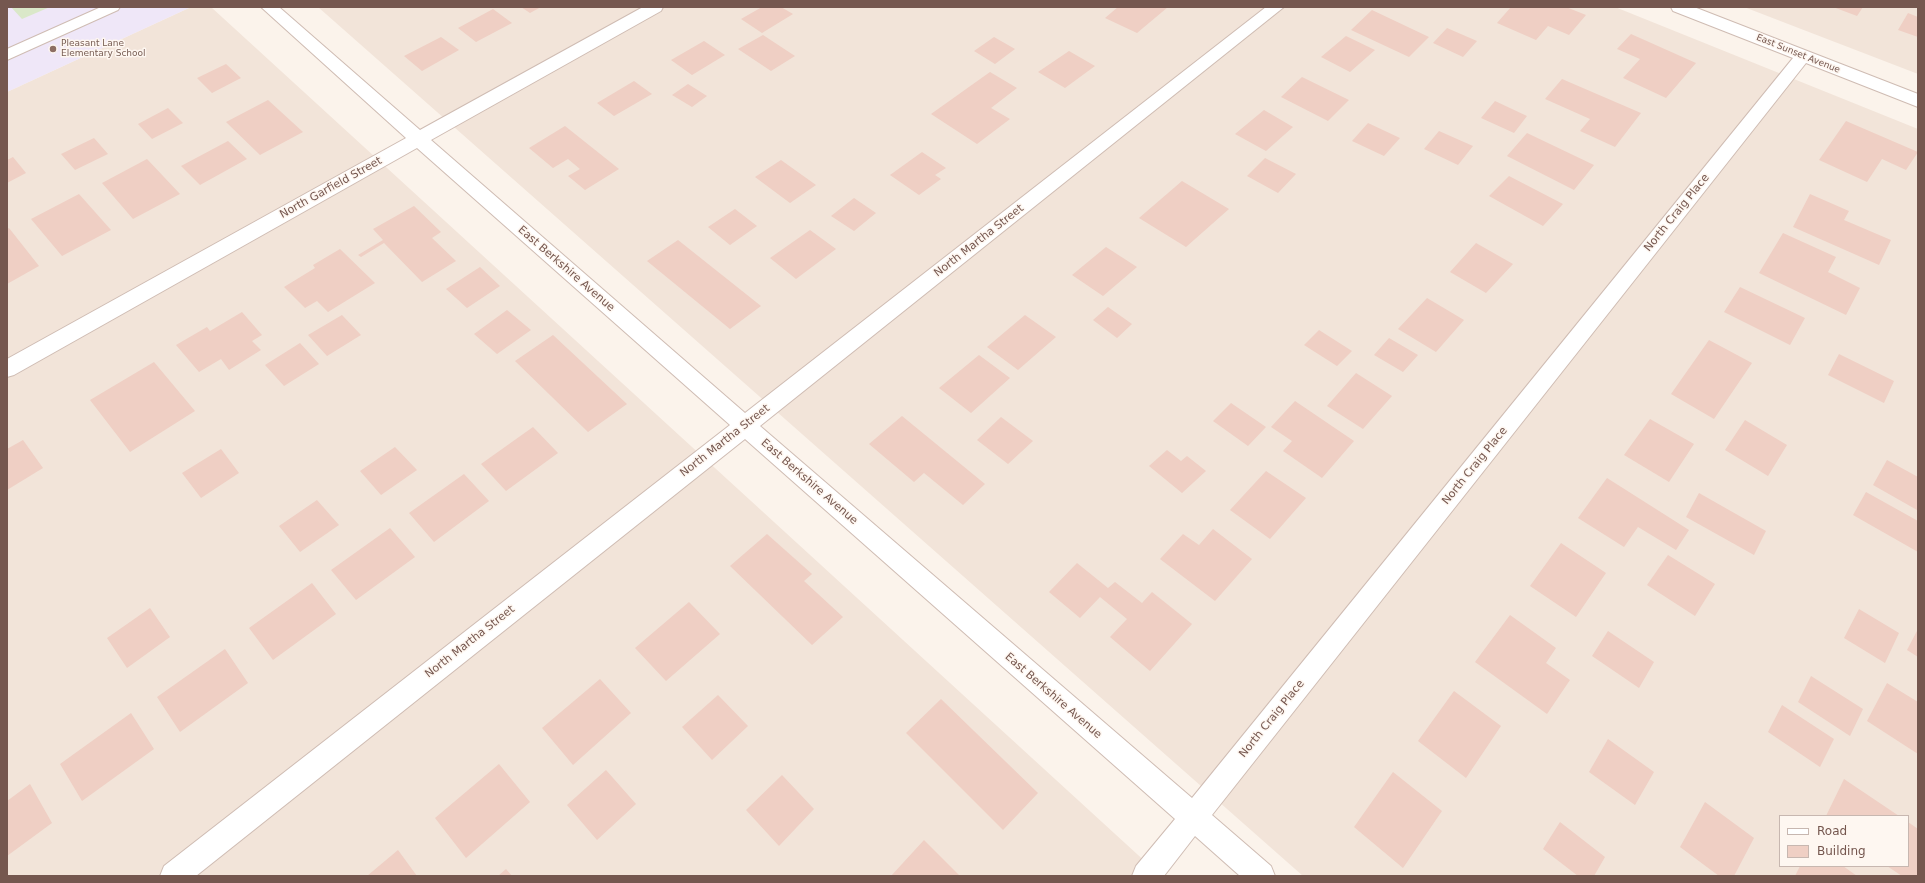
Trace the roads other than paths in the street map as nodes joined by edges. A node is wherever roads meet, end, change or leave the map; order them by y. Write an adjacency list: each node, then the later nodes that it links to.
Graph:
1 (113, 7): 6 (lane)
2 (269, 7): 9 (street, East Berkshire Avenue)
3 (655, 7): 9 (street, North Garfield Street)
4 (1276, 7): 11 (street, North Martha Street)
5 (1679, 7): 7 (street, East Sunset Avenue)
6 (7, 55)
7 (1803, 56): 8 (street, East Sunset Avenue); 12 (street, North Craig Place)
8 (1918, 101)
9 (418, 139): 10 (street, North Garfield Street); 11 (street, East Berkshire Avenue)
10 (7, 369)
11 (744, 426): 12 (street, East Berkshire Avenue); 13 (street, North Martha Street)
12 (1192, 817): 14 (street, North Craig Place); 15 (street, East Berkshire Avenue)
13 (174, 876)
14 (1146, 876)
15 (1261, 876)

